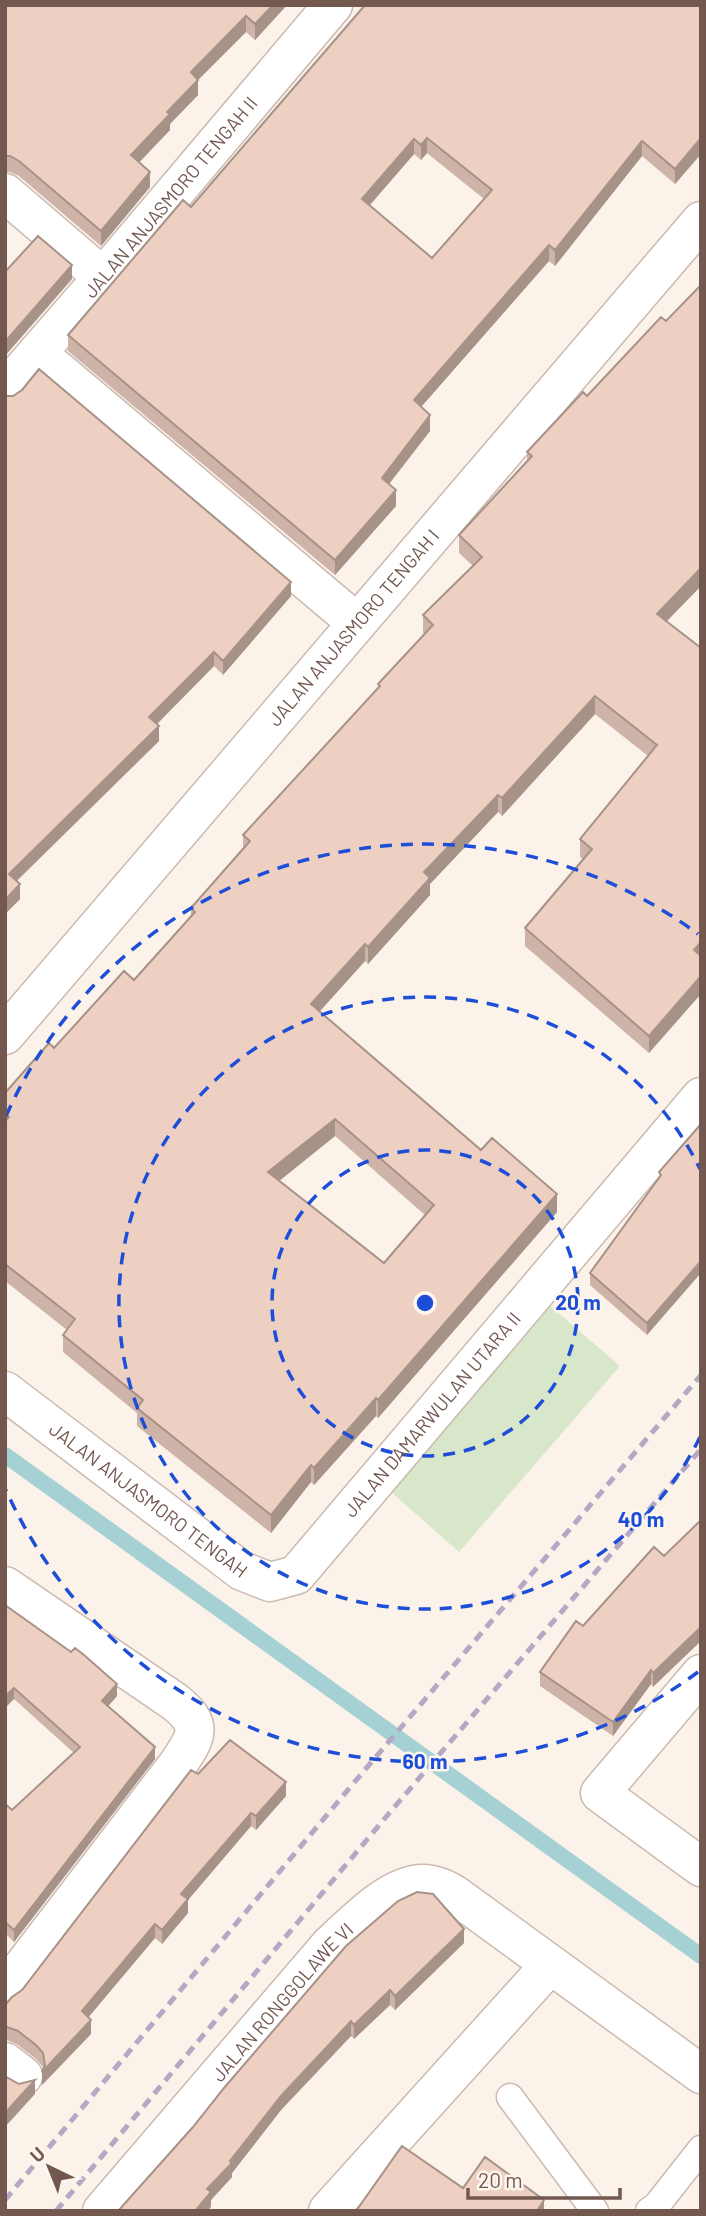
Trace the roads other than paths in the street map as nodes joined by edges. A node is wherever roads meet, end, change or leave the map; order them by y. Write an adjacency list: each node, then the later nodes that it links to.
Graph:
1 (332, 5): 4 (street, JALAN ANJASMORO TENGAH II)
2 (5, 193): 4 (street)
3 (701, 222): 7 (street, JALAN ANJASMORO TENGAH I)
4 (103, 277): 5 (street, JALAN ANJASMORO TENGAH II)
5 (37, 353): 6 (street, JALAN ANJASMORO TENGAH II); 7 (street)
6 (5, 390)
7 (357, 623): 8 (street, JALAN ANJASMORO TENGAH I)
8 (5, 1035)
9 (701, 1097): 11 (street, JALAN DAMARWULAN UTARA II)
10 (5, 1391): 11 (street, JALAN ANJASMORO TENGAH)
11 (300, 1571)
12 (5, 1586): 16 (street)
13 (701, 1674): 14 (street)
14 (701, 1867)
15 (550, 1965): 17 (street, JALAN RONGGOLAWE VI); 20 (street, JALAN RONGGOLAWE VI); 21 (street)
16 (11, 1972)
17 (701, 2074)
18 (510, 2097): 22 (lane)
19 (701, 2149): 23 (lane)
20 (103, 2211)
21 (328, 2211)
22 (595, 2211)
23 (649, 2211)

